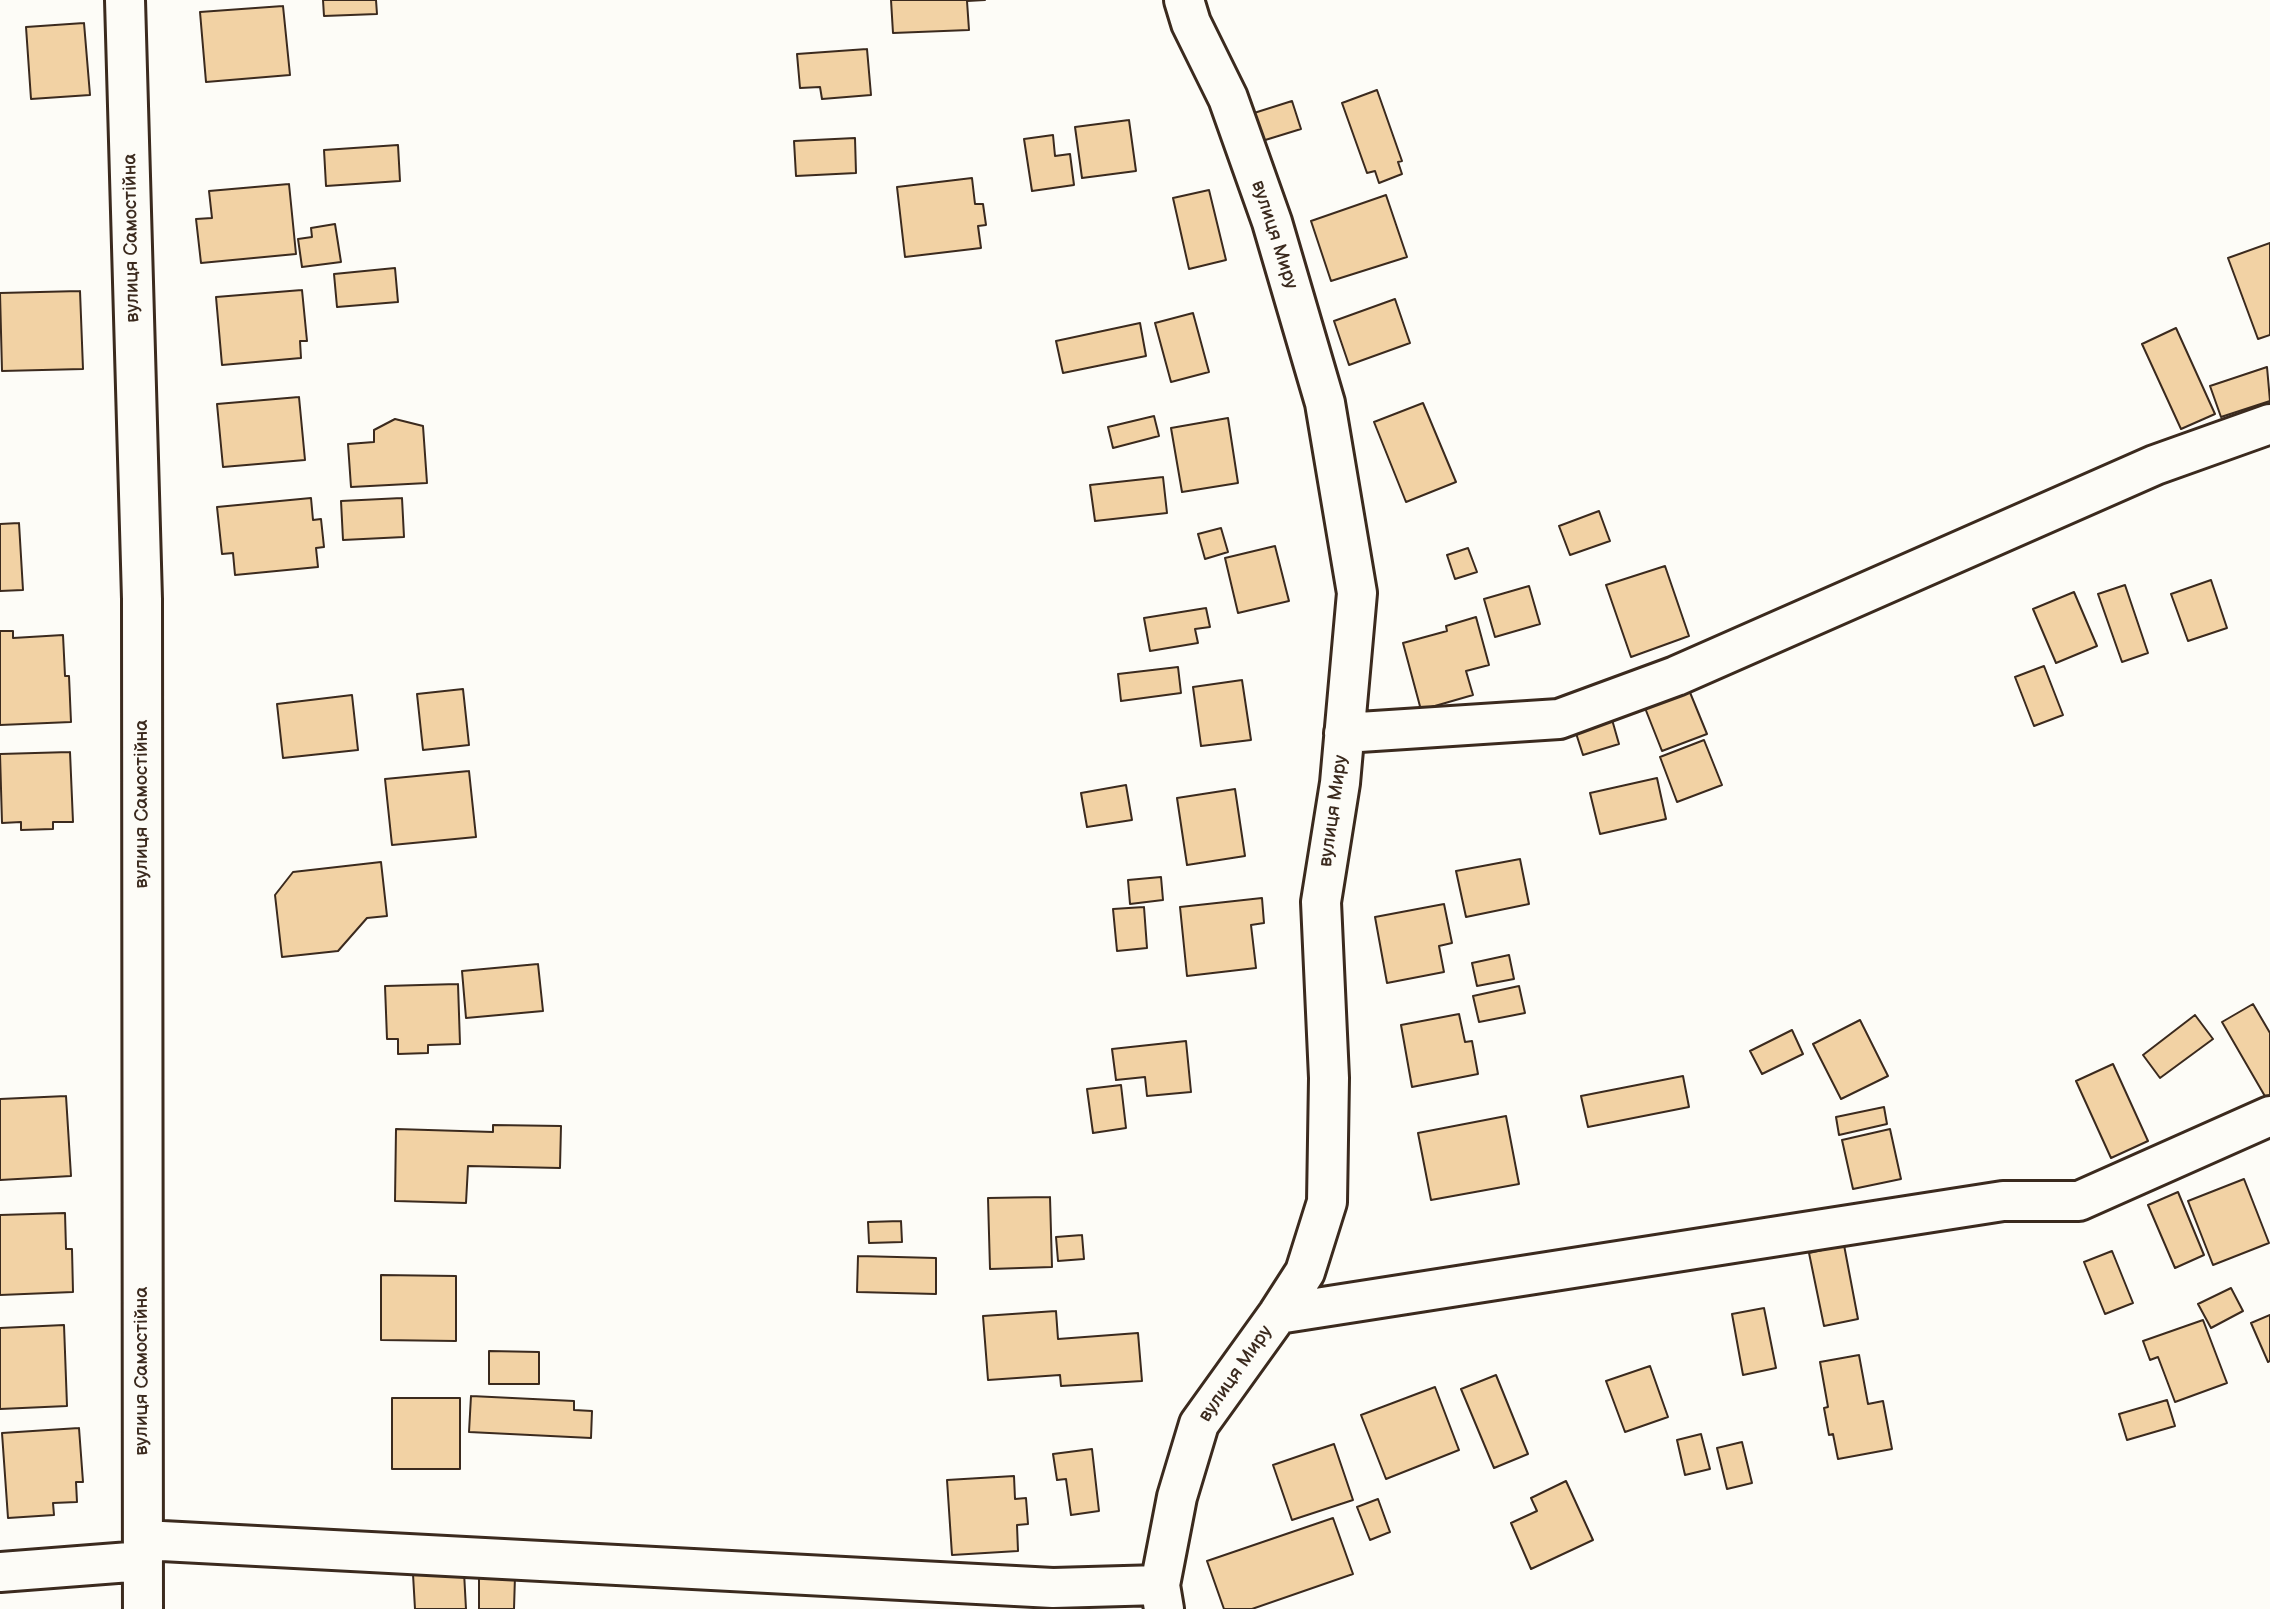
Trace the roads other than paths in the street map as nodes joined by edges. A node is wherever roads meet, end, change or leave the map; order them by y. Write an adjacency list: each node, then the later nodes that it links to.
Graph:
1 (125, 0): 7 (street, вулиця Самостійна)
2 (1185, 0): 4 (street, вулиця Миру)
3 (2270, 424): 4 (street)
4 (1344, 733): 6 (street, вулиця Миру)
5 (2270, 1116): 6 (street)
6 (1278, 1314): 9 (street, вулиця Миру)
7 (143, 1551): 8 (street); 9 (street); 10 (street, вулиця Самостійна)
8 (0, 1572)
9 (1162, 1597)
10 (143, 1609)

